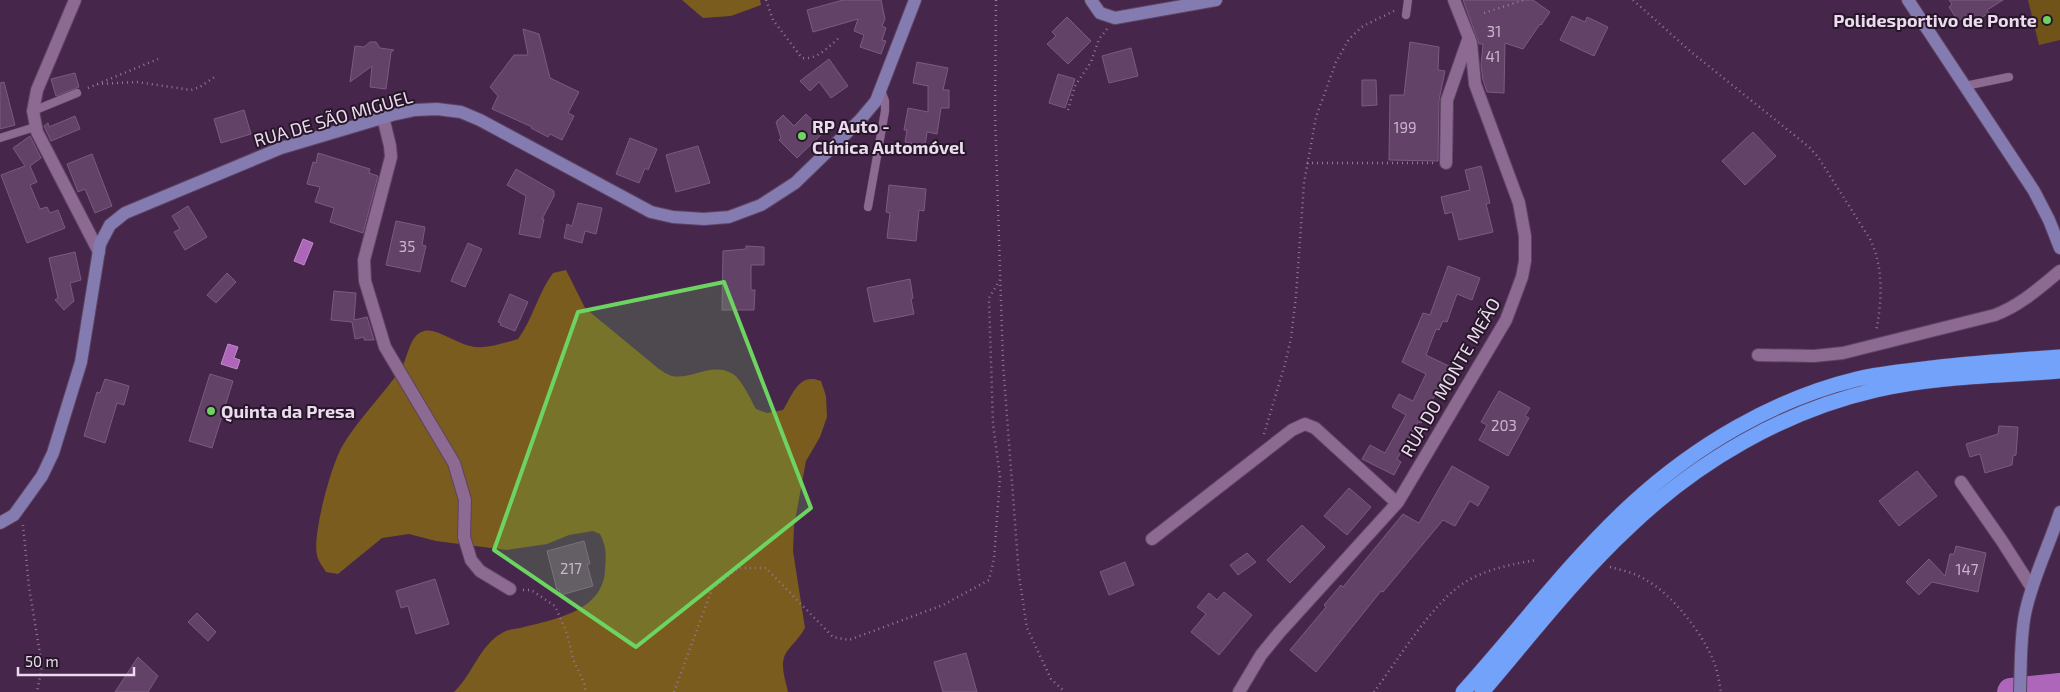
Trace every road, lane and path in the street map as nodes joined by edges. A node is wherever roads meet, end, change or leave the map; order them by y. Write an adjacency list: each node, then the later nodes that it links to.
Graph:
1 (74, 0): 24 (street)
2 (766, 0): 15 (path)
3 (915, 0): 22 (street, RUA DE SÃO MIGUEL)
4 (996, 0): 36 (path)
5 (1091, 0): 14 (street)
6 (1216, 0): 14 (street)
7 (1454, 0): 16 (street, RUA DO MONTE MEÃO)
8 (1524, 0): 12 (path)
9 (1633, 0): 37 (path)
10 (1908, 0): 21 (street)
11 (1408, 3): 13 (lane); 29 (path)
12 (1484, 13)
13 (1406, 15)
14 (1114, 18): 25 (path)
15 (840, 37)
16 (1469, 37): 30 (street); 43 (street, RUA DO MONTE MEÃO)
17 (158, 59): 20 (path)
18 (216, 76): 20 (path)
19 (2009, 77): 21 (lane)
20 (97, 84): 23 (path)
21 (1965, 86): 32 (street)
22 (881, 90): 26 (street, RUA DE SÃO MIGUEL); 31 (lane)
23 (77, 93): 24 (lane)
24 (32, 110): 27 (street)
25 (1068, 110)
26 (383, 117): 34 (street, RUA DE SÃO MIGUEL); 51 (street)
27 (35, 127): 28 (lane); 34 (street)
28 (0, 138)
29 (1307, 163): 30 (path); 41 (path)
30 (1446, 163)
31 (868, 207)
32 (2057, 230): 33 (street)
33 (2060, 248)
34 (99, 252): 46 (street, RUA DE SÃO MIGUEL)
35 (2060, 271): 37 (street)
36 (1000, 280): 56 (path); 57 (path)
37 (1874, 345): 38 (street)
38 (1758, 355)
39 (2060, 357): 60 (highway)
40 (2060, 371): 61 (highway)
41 (1257, 457): 43 (street); 47 (street)
42 (1961, 482): 50 (street)
43 (1397, 503): 58 (street, RUA DO MONTE MEÃO)
44 (2060, 512): 50 (street)
45 (23, 518): 54 (path)
46 (0, 523)
47 (1152, 539)
48 (1536, 560): 59 (path)
49 (1607, 566): 53 (path)
50 (2032, 588): 62 (street)
51 (510, 589)
52 (531, 590): 55 (path)
53 (1721, 690)
54 (37, 692)
55 (585, 692)
56 (674, 692)
57 (1064, 692)
58 (1239, 692)
59 (1374, 692)
60 (1462, 692)
61 (1482, 692)
62 (2020, 692)

